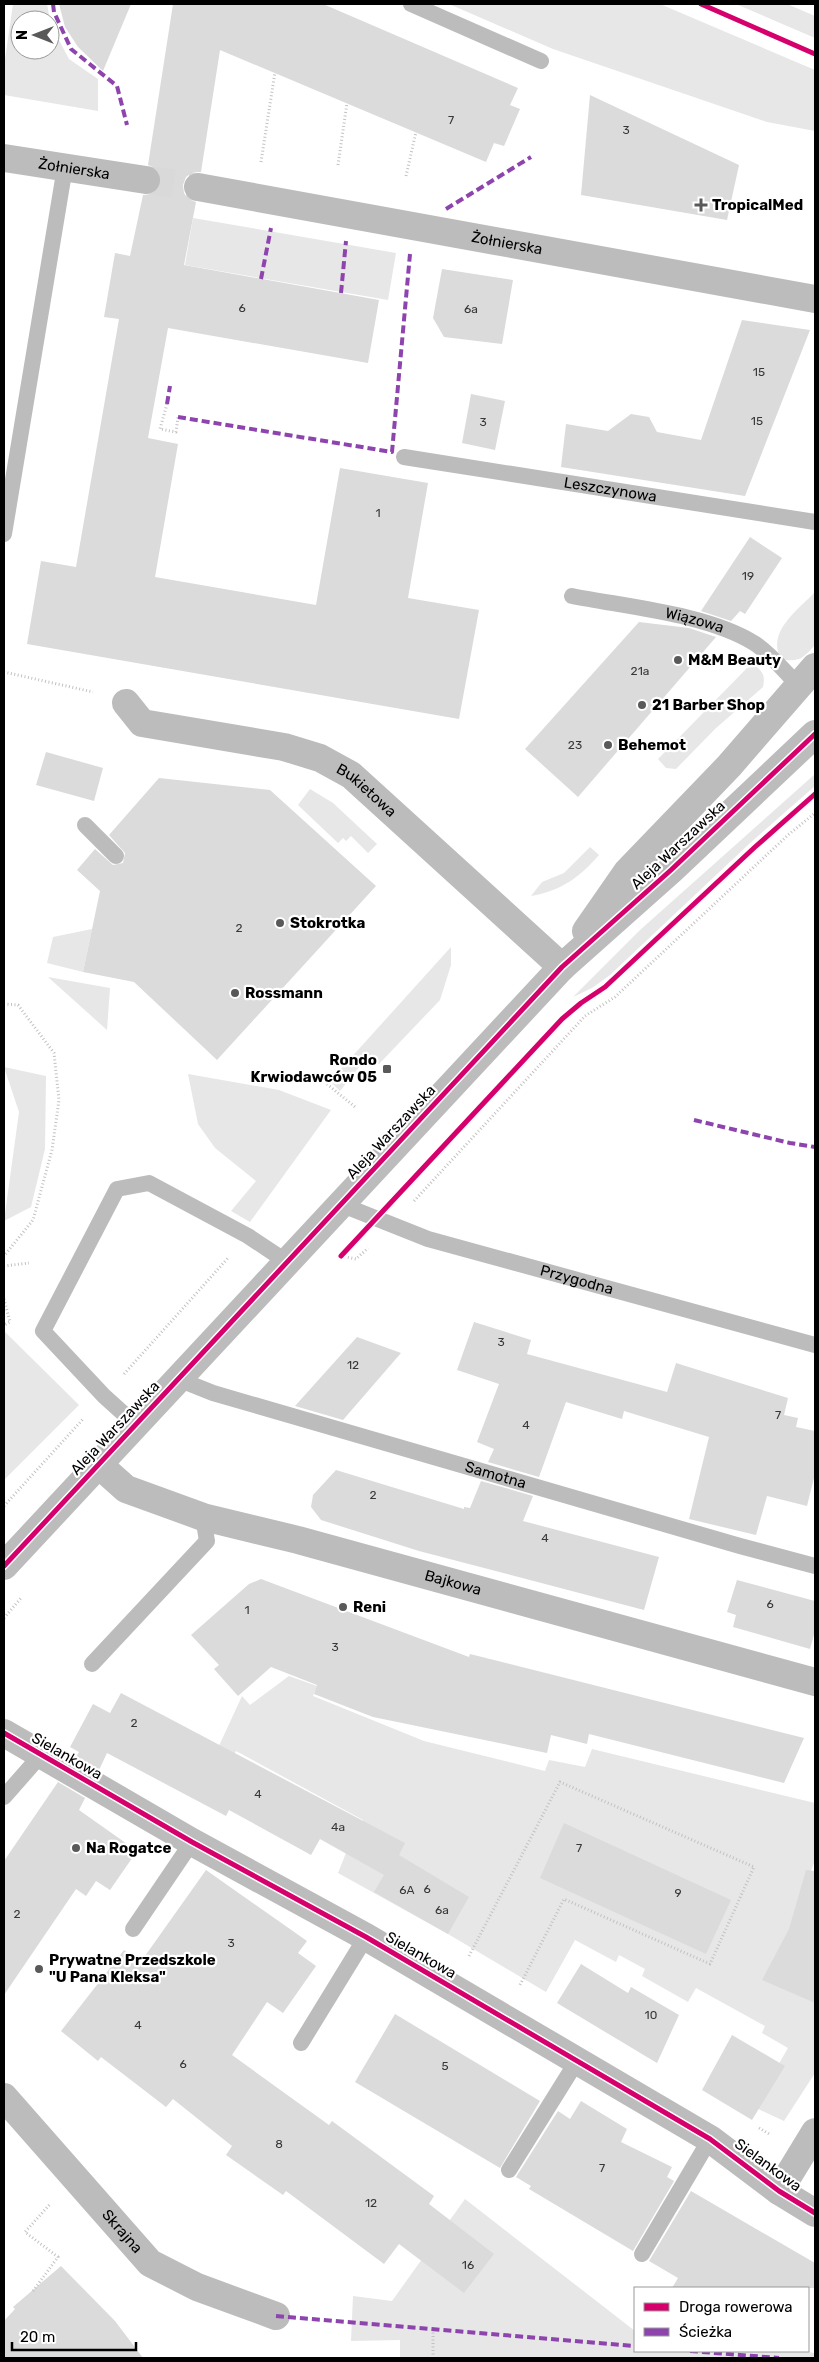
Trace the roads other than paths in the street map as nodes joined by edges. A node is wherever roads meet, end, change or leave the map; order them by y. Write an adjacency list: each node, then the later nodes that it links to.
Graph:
1 (411, 4): 2 (lane)
2 (541, 61)
3 (4, 158): 4 (street, Żołnierska)
4 (65, 167): 5 (street, Żołnierska); 10 (lane)
5 (146, 180)
6 (198, 187): 7 (street, Żołnierska)
7 (815, 299)
8 (404, 457): 9 (lane, Leszczynowa)
9 (815, 522)
10 (4, 534)
11 (572, 596): 12 (lane, Wiązowa)
12 (807, 676): 17 (street, Aleja Warszawska)
13 (126, 703): 17 (street, Bukietowa)
14 (815, 734): 17 (street, Aleja Warszawska)
15 (85, 825): 16 (lane)
16 (116, 856)
17 (562, 967): 18 (street, Aleja Warszawska)
18 (340, 1204): 19 (street, Aleja Warszawska); 20 (lane, Przygodna)
19 (287, 1262): 21 (street, Aleja Warszawska); 22 (lane)
20 (815, 1346)
21 (178, 1379): 22 (street, Aleja Warszawska); 26 (lane, Samotna)
22 (135, 1424): 23 (street, Aleja Warszawska)
23 (98, 1464): 24 (street, Bajkowa); 25 (street, Aleja Warszawska)
24 (203, 1517): 27 (lane); 28 (street, Bajkowa)
25 (4, 1566)
26 (815, 1566)
27 (92, 1664)
28 (815, 1682)
29 (4, 1733): 30 (street, Sielankowa)
30 (40, 1756): 31 (lane); 32 (street, Sielankowa)
31 (4, 1797)
32 (192, 1842): 33 (lane); 34 (street, Sielankowa)
33 (133, 1929)
34 (366, 1937): 35 (lane); 36 (street, Sielankowa)
35 (301, 2043)
36 (577, 2060): 39 (street, Sielankowa); 40 (lane)
37 (4, 2097): 44 (street, Skrajna)
38 (815, 2132): 41 (street)
39 (710, 2139): 41 (street, Sielankowa); 43 (lane)
40 (509, 2170)
41 (780, 2191): 42 (street, Sielankowa)
42 (815, 2213)
43 (642, 2254)
44 (276, 2316)

